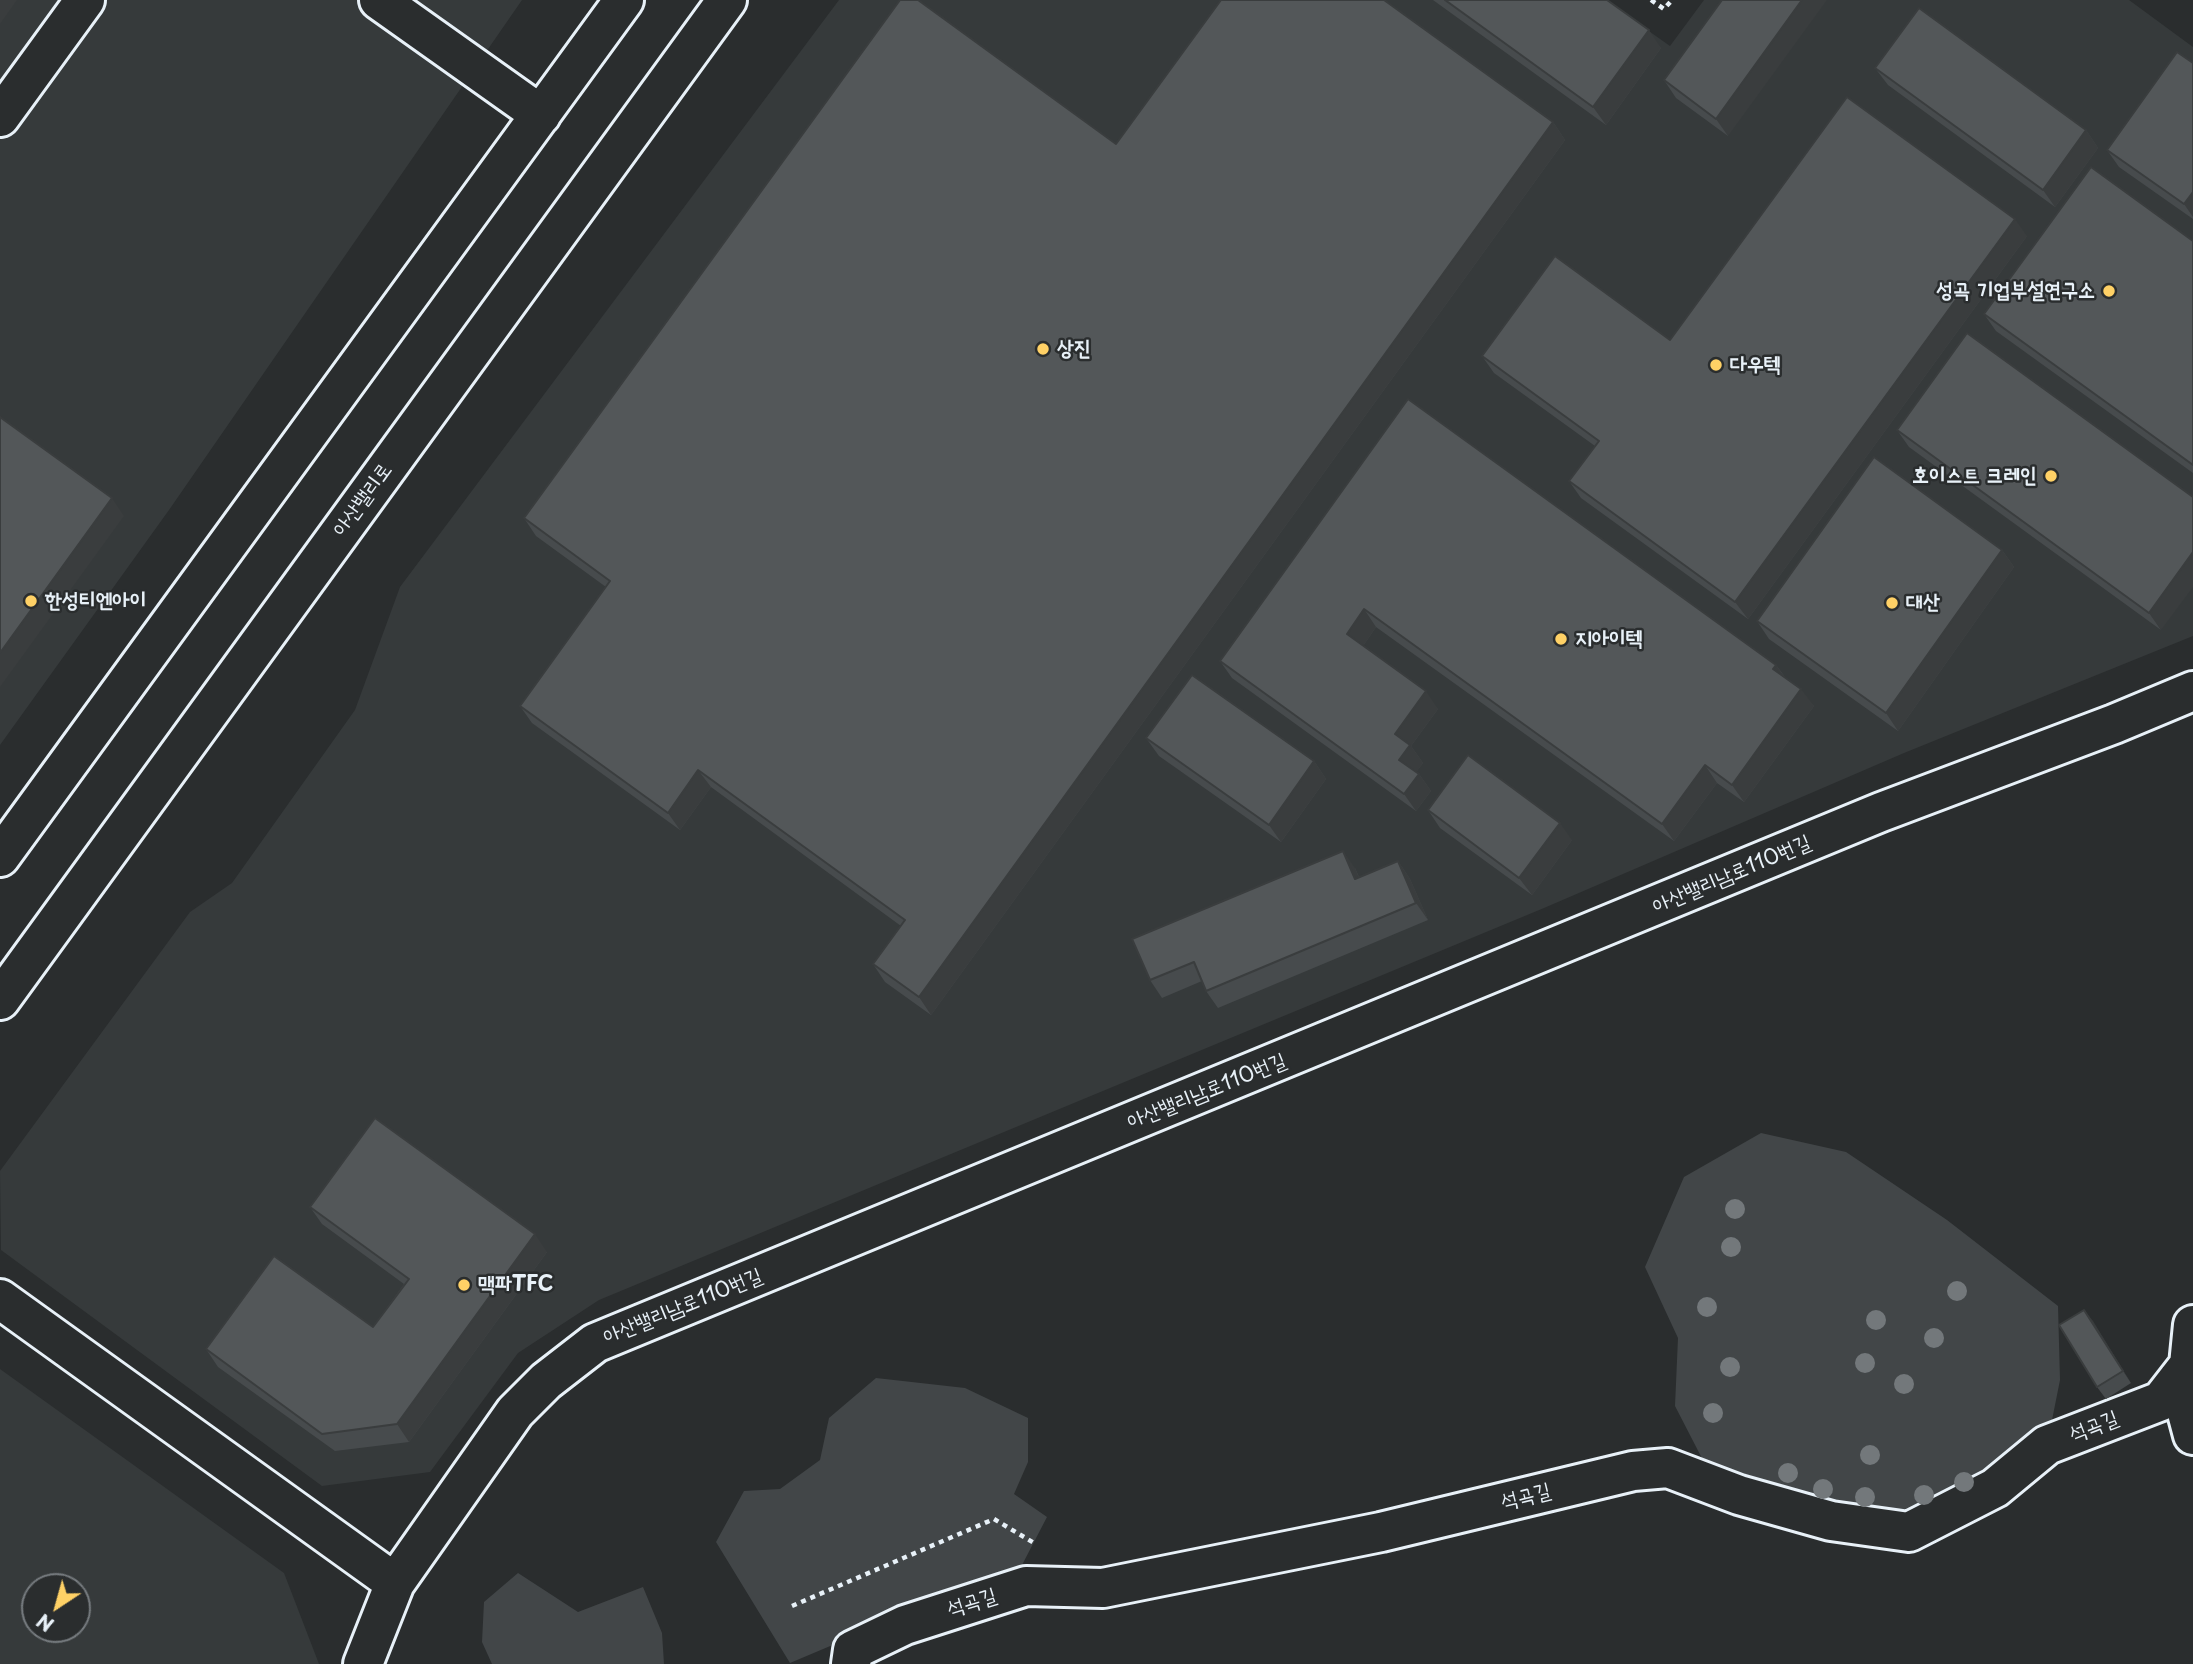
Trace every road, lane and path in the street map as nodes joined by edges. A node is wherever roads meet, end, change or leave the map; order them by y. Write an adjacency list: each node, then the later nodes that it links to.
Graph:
1 (85, 0): 8 (street)
2 (379, 0): 7 (street)
3 (624, 0): 7 (street)
4 (727, 0): 11 (street, 아산밸리로)
5 (1651, 0): 6 (path)
6 (1672, 0)
7 (541, 115): 10 (street)
8 (0, 117)
9 (2193, 691): 16 (street, 아산밸리남로110번길)
10 (0, 857)
11 (0, 999)
12 (0, 1298): 16 (street)
13 (2193, 1325): 14 (street, 석곡길)
14 (2178, 1379): 15 (street); 17 (street, 석곡길)
15 (2193, 1435)
16 (394, 1583): 19 (street, 아산밸리남로110번길)
17 (1065, 1587): 18 (path); 20 (street, 석곡길)
18 (792, 1606)
19 (363, 1664)
20 (851, 1664)

